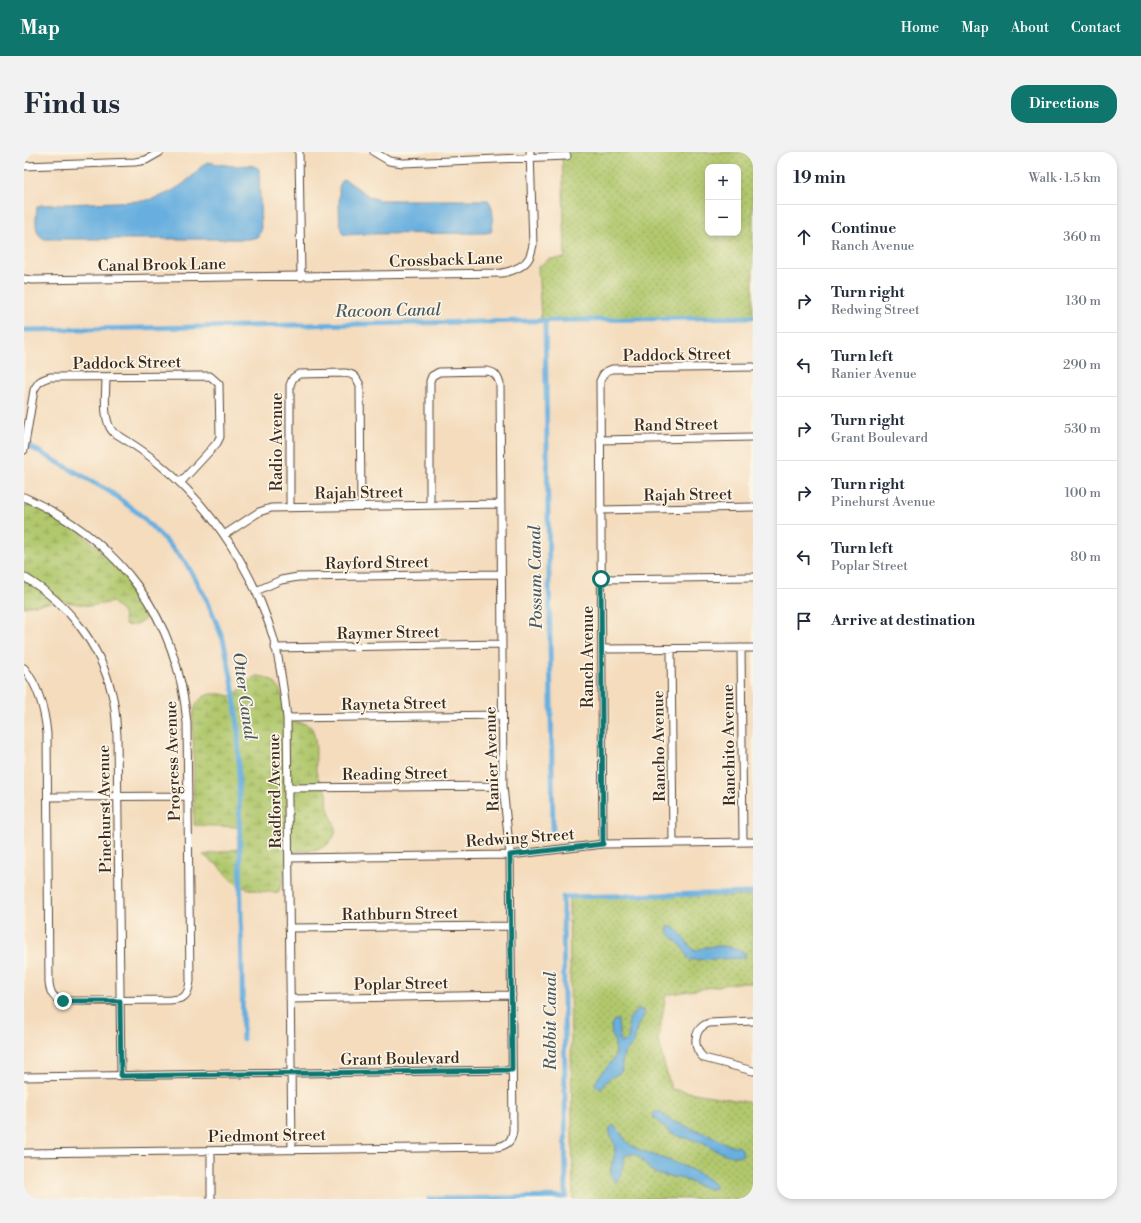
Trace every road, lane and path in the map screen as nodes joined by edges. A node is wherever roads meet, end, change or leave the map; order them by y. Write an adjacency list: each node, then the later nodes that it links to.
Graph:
1 (160, 152): 6 (street)
2 (299, 152): 7 (street)
3 (374, 152): 4 (street)
4 (530, 155): 5 (street); 7 (street, Crossback Lane)
5 (567, 156)
6 (24, 166)
7 (301, 277): 8 (street, Canal Brook Lane)
8 (24, 279)
9 (753, 367): 10 (street, Paddock Street)
10 (602, 374): 13 (street, Ranch Avenue)
11 (106, 377): 14 (street, Paddock Street); 15 (street, Radford Avenue); 15 (street, Paddock Street)
12 (753, 437): 13 (street, Rand Street)
13 (600, 440): 22 (street, Ranch Avenue)
14 (24, 450)
15 (180, 483): 23 (street, Radford Avenue)
16 (24, 497): 40 (street, Progress Avenue)
17 (501, 504): 18 (street, Rajah Street); 18 (street, Ranier Avenue); 24 (street, Ranier Avenue)
18 (430, 505): 19 (street, Rajah Street)
19 (361, 506): 20 (street, Rajah Street); 20 (street, Radio Avenue)
20 (290, 507): 23 (street, Rajah Street)
21 (753, 507): 22 (street, Rajah Street)
22 (600, 510): 27 (street, Ranch Avenue)
23 (224, 535): 28 (street, Radford Avenue)
24 (501, 574): 28 (street, Rayford Street); 29 (street, Ranier Avenue)
25 (24, 577): 42 (street, Pinehurst Avenue)
26 (753, 577): 27 (street)
27 (601, 579): 33 (street, Ranch Avenue)
28 (256, 591): 30 (street, Radford Avenue)
29 (502, 644): 30 (street, Raymer Street); 36 (street, Ranier Avenue)
30 (276, 648): 37 (street, Radford Avenue)
31 (741, 648): 32 (street); 34 (street); 43 (street, Ranchito Avenue)
32 (753, 648)
33 (602, 649): 34 (street); 46 (street, Ranch Avenue)
34 (671, 649): 45 (street, Rancho Avenue)
35 (24, 668): 41 (street)
36 (502, 715): 37 (street, Rayneta Street); 38 (street, Ranier Avenue)
37 (287, 718): 39 (street, Radford Avenue)
38 (503, 786): 39 (street, Reading Street); 47 (street, Ranier Avenue)
39 (288, 788): 48 (street, Radford Avenue)
40 (187, 796): 42 (street); 53 (street, Progress Avenue)
41 (48, 797): 42 (street); 53 (street)
42 (117, 797): 53 (street, Pinehurst Avenue)
43 (743, 842): 44 (street, Redwing Street); 45 (street, Redwing Street)
44 (753, 842)
45 (673, 843): 46 (street, Redwing Street)
46 (603, 844): 47 (street, Redwing Street)
47 (510, 855): 48 (street, Redwing Street); 49 (street, Ranier Avenue)
48 (289, 858): 50 (street, Radford Avenue)
49 (511, 926): 50 (street, Rathburn Street); 51 (street, Ranier Avenue)
50 (289, 928): 52 (street, Radford Avenue)
51 (512, 996): 52 (street, Poplar Street); 55 (street, Ranier Avenue)
52 (290, 999): 57 (street, Radford Avenue)
53 (120, 1001): 58 (street, Pinehurst Avenue)
54 (753, 1021): 56 (street)
55 (512, 1070): 57 (street, Grant Boulevard); 60 (street, Ranier Avenue)
56 (753, 1071)
57 (291, 1074): 58 (street, Grant Boulevard); 61 (street, Radford Avenue)
58 (121, 1076): 59 (street, Grant Boulevard)
59 (24, 1077)
60 (510, 1142): 61 (street, Piedmont Street)
61 (292, 1149): 62 (street, Piedmont Street)
62 (211, 1151): 63 (street, Piedmont Street); 64 (street)
63 (24, 1153)
64 (211, 1199)

